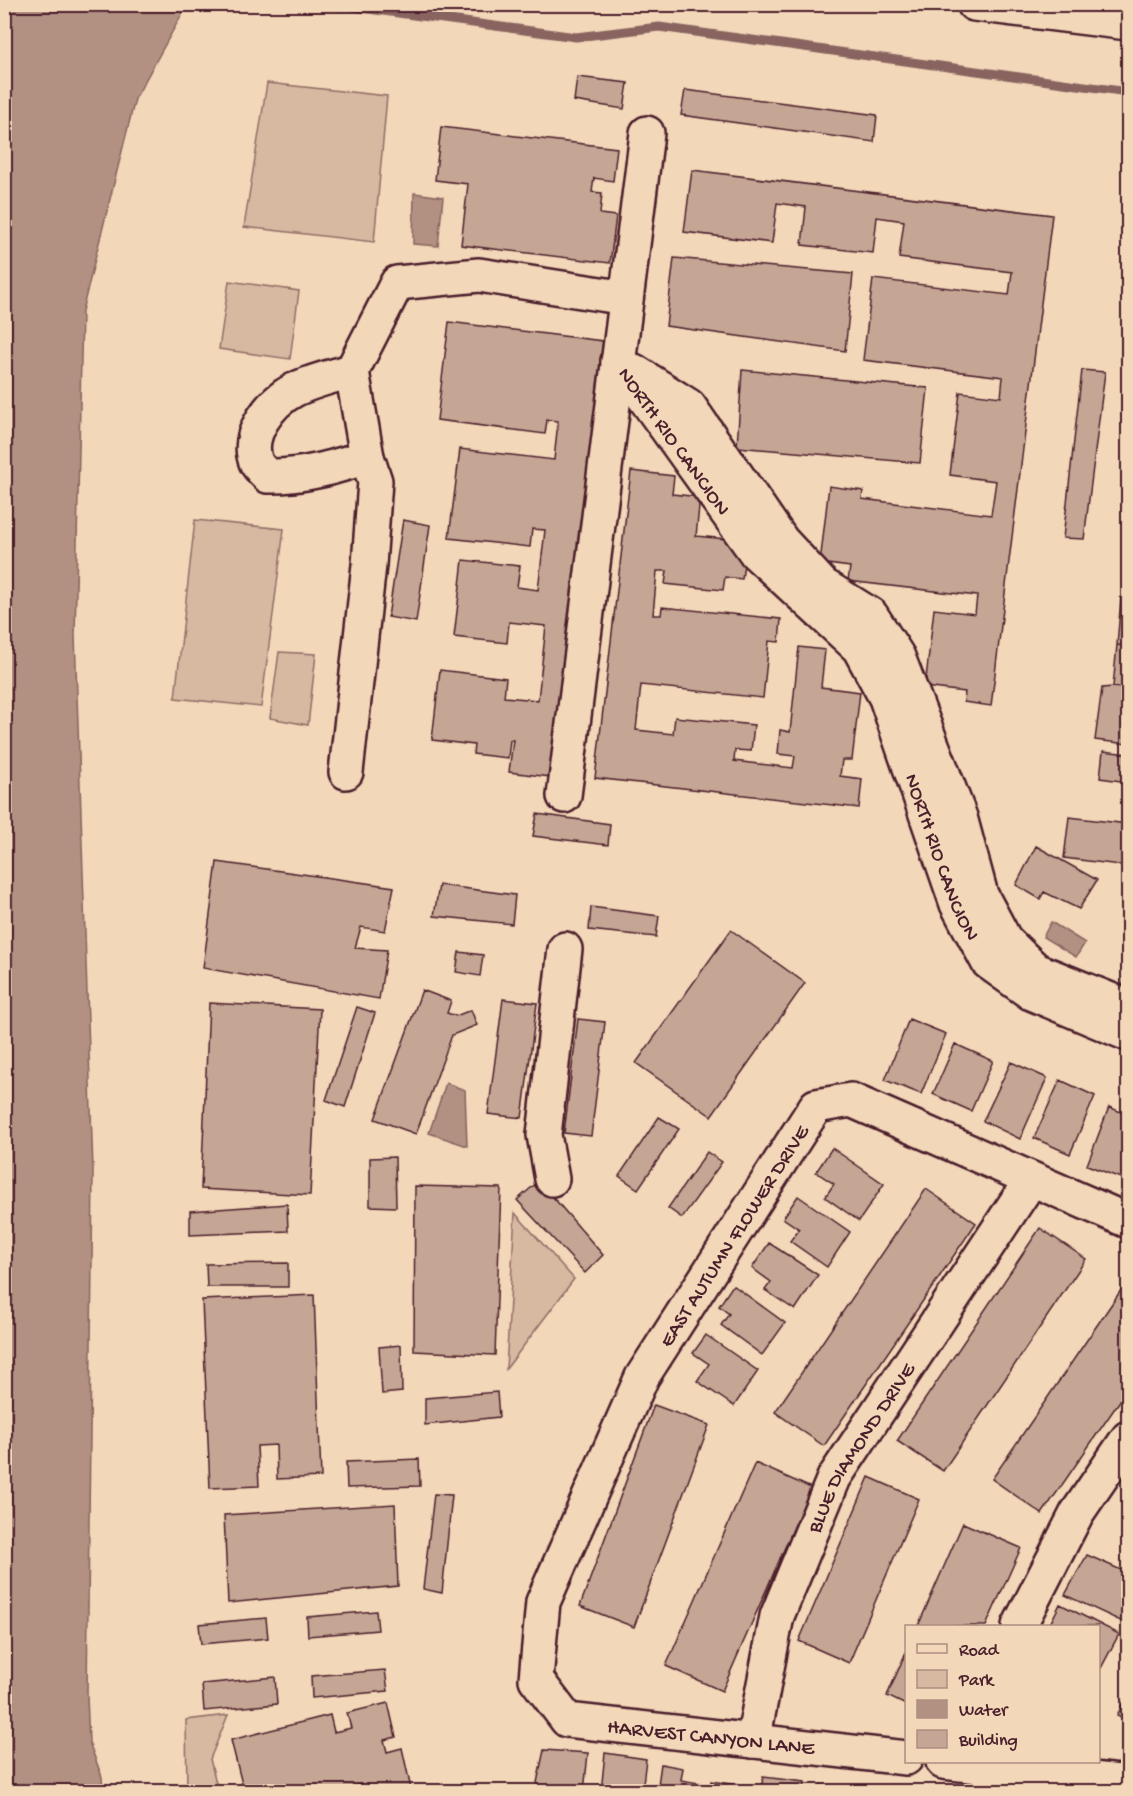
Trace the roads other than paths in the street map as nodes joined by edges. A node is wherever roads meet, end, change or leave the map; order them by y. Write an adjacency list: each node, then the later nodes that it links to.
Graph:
1 (974, 4): 2 (street)
2 (1128, 23)
3 (647, 134): 4 (street)
4 (626, 298): 5 (street); 6 (street)
5 (618, 361): 8 (street, NORTH RIO CANCION); 10 (street)
6 (351, 371): 7 (street); 7 (street)
7 (367, 457): 9 (street)
8 (744, 512): 12 (street, NORTH RIO CANCION); 13 (street, NORTH RIO CANCION)
9 (346, 772)
10 (564, 796)
11 (565, 949): 14 (street)
12 (1128, 1007)
13 (1128, 1034)
14 (552, 1179)
15 (1032, 1180): 16 (street, EAST AUTUMN FLOWER DRIVE); 19 (street, EAST AUTUMN FLOWER DRIVE); 20 (street, BLUE DIAMOND DRIVE)
16 (1128, 1221)
17 (1128, 1438): 18 (street)
18 (1020, 1625)
19 (536, 1679): 20 (street, HARVEST CANYON LANE)
20 (753, 1741): 21 (street, HARVEST CANYON LANE)
21 (905, 1758)
22 (969, 1763): 23 (street)
23 (1128, 1783)

